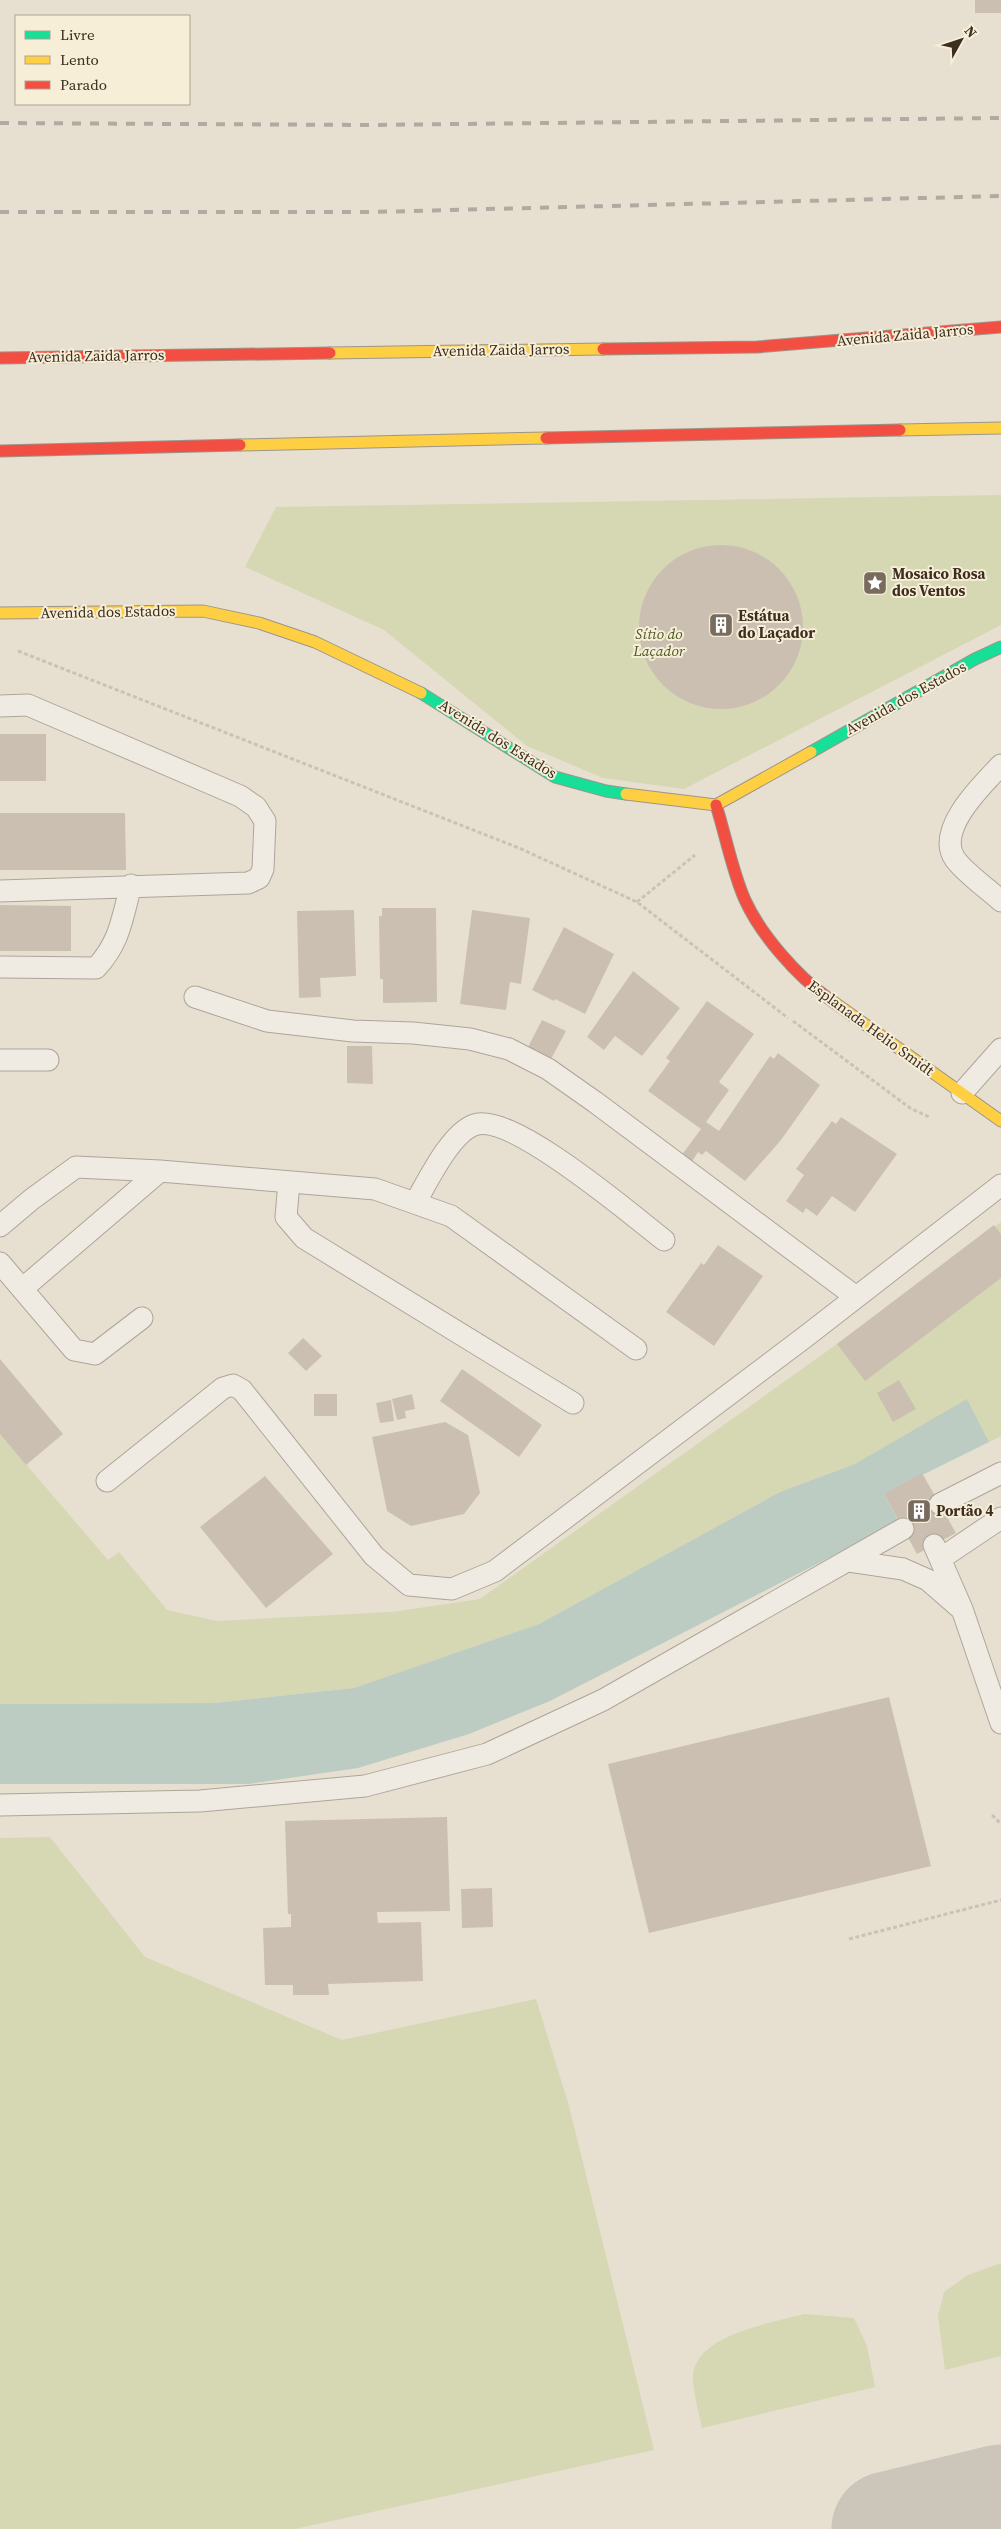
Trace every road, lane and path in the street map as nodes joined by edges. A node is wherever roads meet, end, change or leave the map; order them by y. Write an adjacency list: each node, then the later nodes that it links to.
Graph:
1 (1001, 327): 2 (main road, Avenida Zaida Jarros)
2 (0, 358)
3 (1001, 428): 4 (main road)
4 (0, 451)
5 (0, 613): 10 (main road, Avenida dos Estados)
6 (1001, 648): 10 (main road, Avenida dos Estados)
7 (10, 649): 15 (path)
8 (0, 706): 12 (lane)
9 (1001, 765): 14 (lane)
10 (716, 805): 11 (main road, Esplanada Helio Smidt)
11 (727, 841): 15 (path); 21 (main road, Esplanada Helio Smidt)
12 (131, 885): 13 (lane); 16 (lane)
13 (0, 891)
14 (1001, 901)
15 (637, 902): 21 (path)
16 (0, 967)
17 (195, 997): 31 (lane)
18 (1001, 1049): 21 (lane)
19 (0, 1060): 20 (lane)
20 (48, 1060)
21 (962, 1093): 22 (main road, Esplanada Helio Smidt)
22 (1001, 1121)
23 (160, 1171): 24 (lane); 27 (lane); 30 (lane)
24 (289, 1182): 26 (lane); 34 (lane)
25 (1001, 1185): 31 (lane)
26 (415, 1203): 28 (lane); 33 (lane)
27 (0, 1226)
28 (664, 1240)
29 (0, 1262): 30 (lane)
30 (22, 1289): 32 (lane)
31 (856, 1297): 36 (lane)
32 (142, 1318)
33 (636, 1349)
34 (573, 1403)
35 (1001, 1473): 37 (lane)
36 (106, 1481)
37 (940, 1504)
38 (1001, 1518): 41 (lane)
39 (903, 1529): 40 (lane)
40 (849, 1561): 41 (lane); 43 (lane)
41 (962, 1609): 42 (lane)
42 (1001, 1723)
43 (0, 1805)
44 (992, 1814): 45 (path)
45 (1001, 1824)
46 (1001, 1900): 47 (path)
47 (850, 1939)

